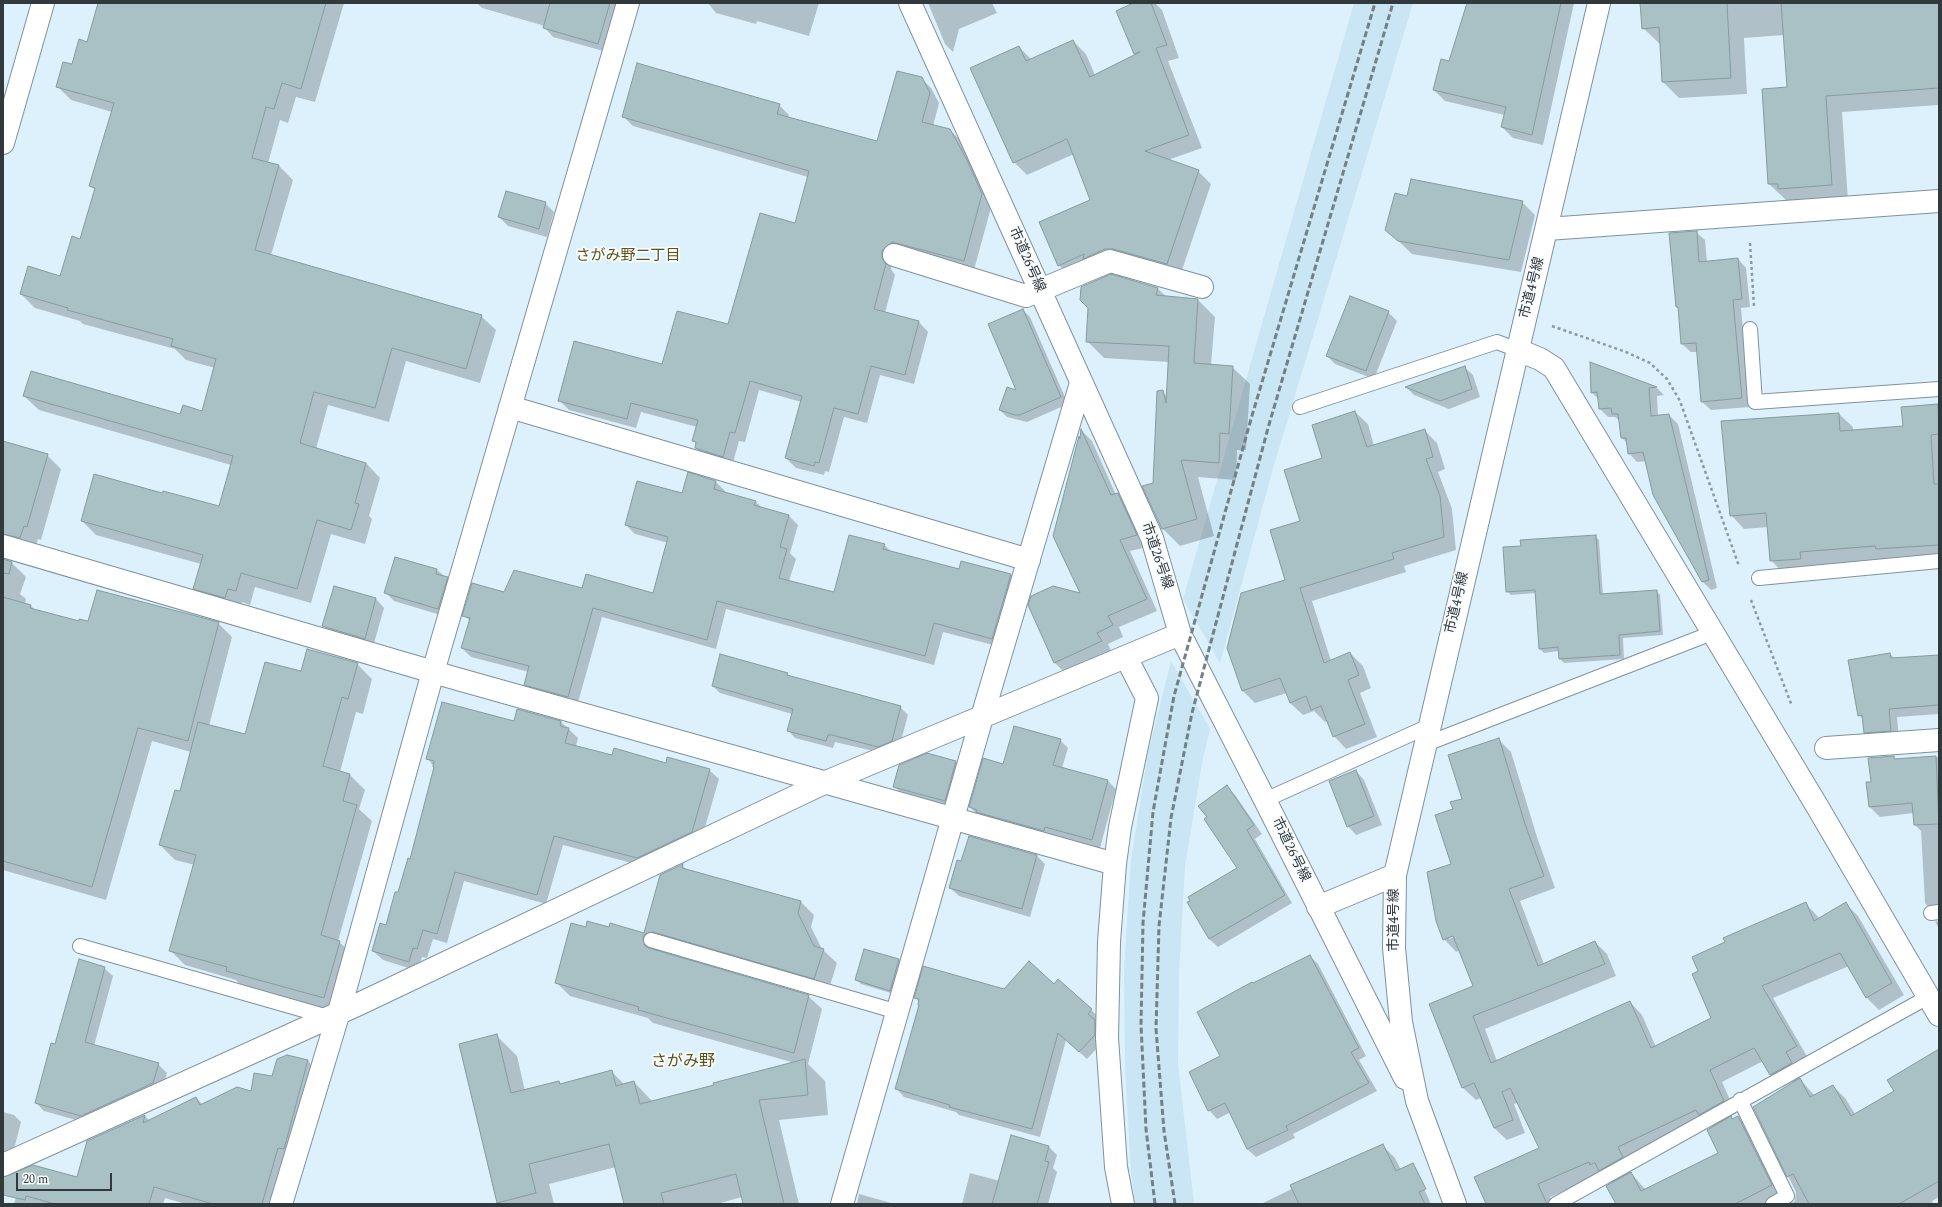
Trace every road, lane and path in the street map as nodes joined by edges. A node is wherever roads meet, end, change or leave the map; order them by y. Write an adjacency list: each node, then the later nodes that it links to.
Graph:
1 (43, 3): 5 (street)
2 (628, 3): 17 (street)
3 (910, 3): 11 (street, 市道26号線)
4 (1598, 3): 8 (street, 市道4号線)
5 (3, 143)
6 (1939, 201): 7 (street)
7 (1748, 214): 8 (street); 13 (path)
8 (1547, 229): 14 (street, 市道4号線)
9 (894, 255): 11 (street)
10 (1202, 287): 11 (street)
11 (1039, 290): 15 (street, 市道26号線)
12 (1548, 324): 22 (path)
13 (1750, 329): 16 (lane)
14 (1518, 350): 18 (lane); 25 (street); 31 (street, 市道4号線)
15 (1081, 383): 20 (street); 26 (street, 市道26号線)
16 (1939, 389)
17 (510, 407): 20 (street); 28 (street)
18 (1300, 407)
19 (3, 546): 28 (street)
20 (1029, 560): 30 (street)
21 (1939, 561): 23 (lane)
22 (1741, 573)
23 (1759, 578)
24 (1749, 595): 29 (path)
25 (1712, 633): 31 (lane); 42 (street)
26 (1180, 634): 27 (street); 35 (street, 市道26号線)
27 (1126, 657): 30 (street); 37 (street)
28 (433, 672): 34 (street); 44 (street)
29 (1794, 710)
30 (982, 717): 34 (street); 36 (street)
31 (1427, 735): 35 (lane); 38 (street, 市道4号線)
32 (1939, 740): 33 (street)
33 (1826, 748)
34 (826, 782): 36 (street); 44 (street)
35 (1265, 800): 39 (street, 市道26号線)
36 (953, 818): 37 (street); 43 (street)
37 (1115, 864): 50 (street)
38 (1395, 875): 39 (street); 46 (street, 市道4号線)
39 (1318, 907): 46 (street, 市道26号線)
40 (651, 940): 43 (lane)
41 (80, 946): 44 (lane)
42 (1934, 1006): 45 (lane)
43 (898, 1012): 49 (street)
44 (333, 1014): 47 (street); 48 (street)
45 (1740, 1100): 52 (lane); 53 (lane)
46 (1416, 1101): 51 (street, 市道4号線)
47 (3, 1165)
48 (281, 1204)
49 (842, 1204)
50 (1123, 1204)
51 (1455, 1204)
52 (1556, 1204)
53 (1773, 1204)

